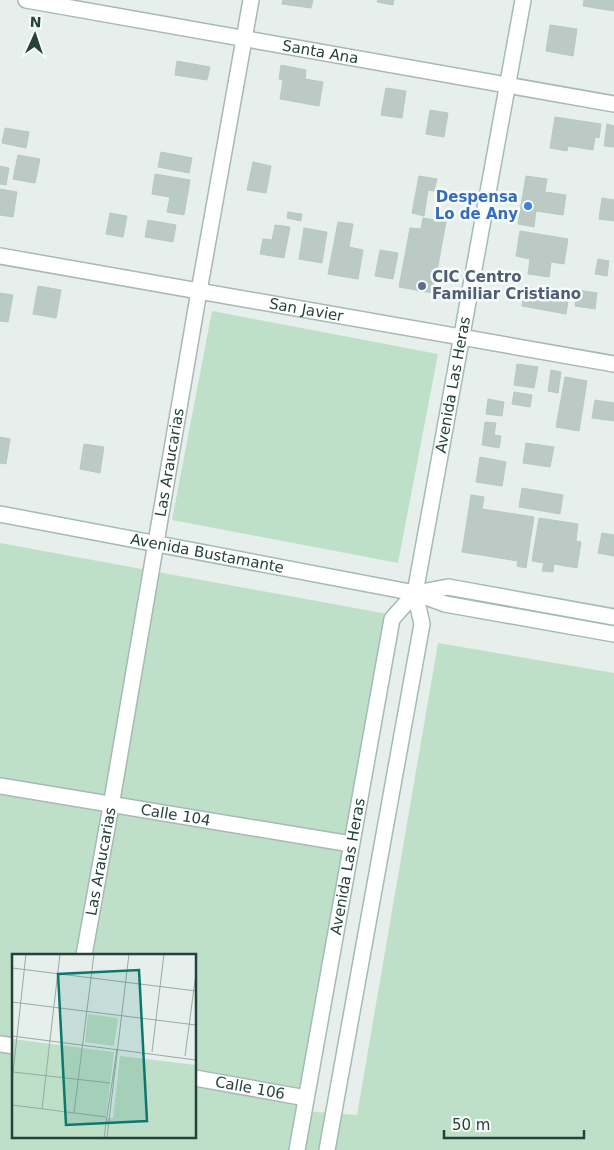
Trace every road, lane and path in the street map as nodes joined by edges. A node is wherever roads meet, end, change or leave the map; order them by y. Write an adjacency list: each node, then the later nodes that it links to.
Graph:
1 (26, 0): 4 (street, Santa Ana)
2 (251, 0): 4 (street, Las Araucarias)
3 (523, 0): 5 (street, Avenida Las Heras)
4 (244, 38): 5 (street, Santa Ana); 8 (street, Las Araucarias)
5 (508, 85): 6 (street, Santa Ana); 9 (street, Avenida Las Heras)
6 (614, 104)
7 (0, 256): 8 (street, San Javier)
8 (199, 291): 9 (street, San Javier); 12 (street, Las Araucarias)
9 (461, 337): 10 (street, San Javier); 13 (street, Avenida Las Heras)
10 (614, 364)
11 (0, 514): 12 (street, Avenida Bustamante)
12 (156, 544): 13 (street, Avenida Bustamante); 17 (street, Las Araucarias)
13 (415, 593): 14 (street, Avenida Bustamante); 15 (street, Avenida Bustamante); 18 (street, Avenida Las Heras); 23 (street, Avenida Las Heras)
14 (614, 617)
15 (614, 634)
16 (0, 786): 17 (street, Calle 104)
17 (111, 806): 18 (street, Calle 104); 19 (street, Las Araucarias)
18 (351, 844): 21 (street, Avenida Las Heras)
19 (84, 954)
20 (196, 1078): 21 (street, Calle 106)
21 (306, 1098): 22 (street, Avenida Las Heras)
22 (296, 1150)
23 (327, 1150)

